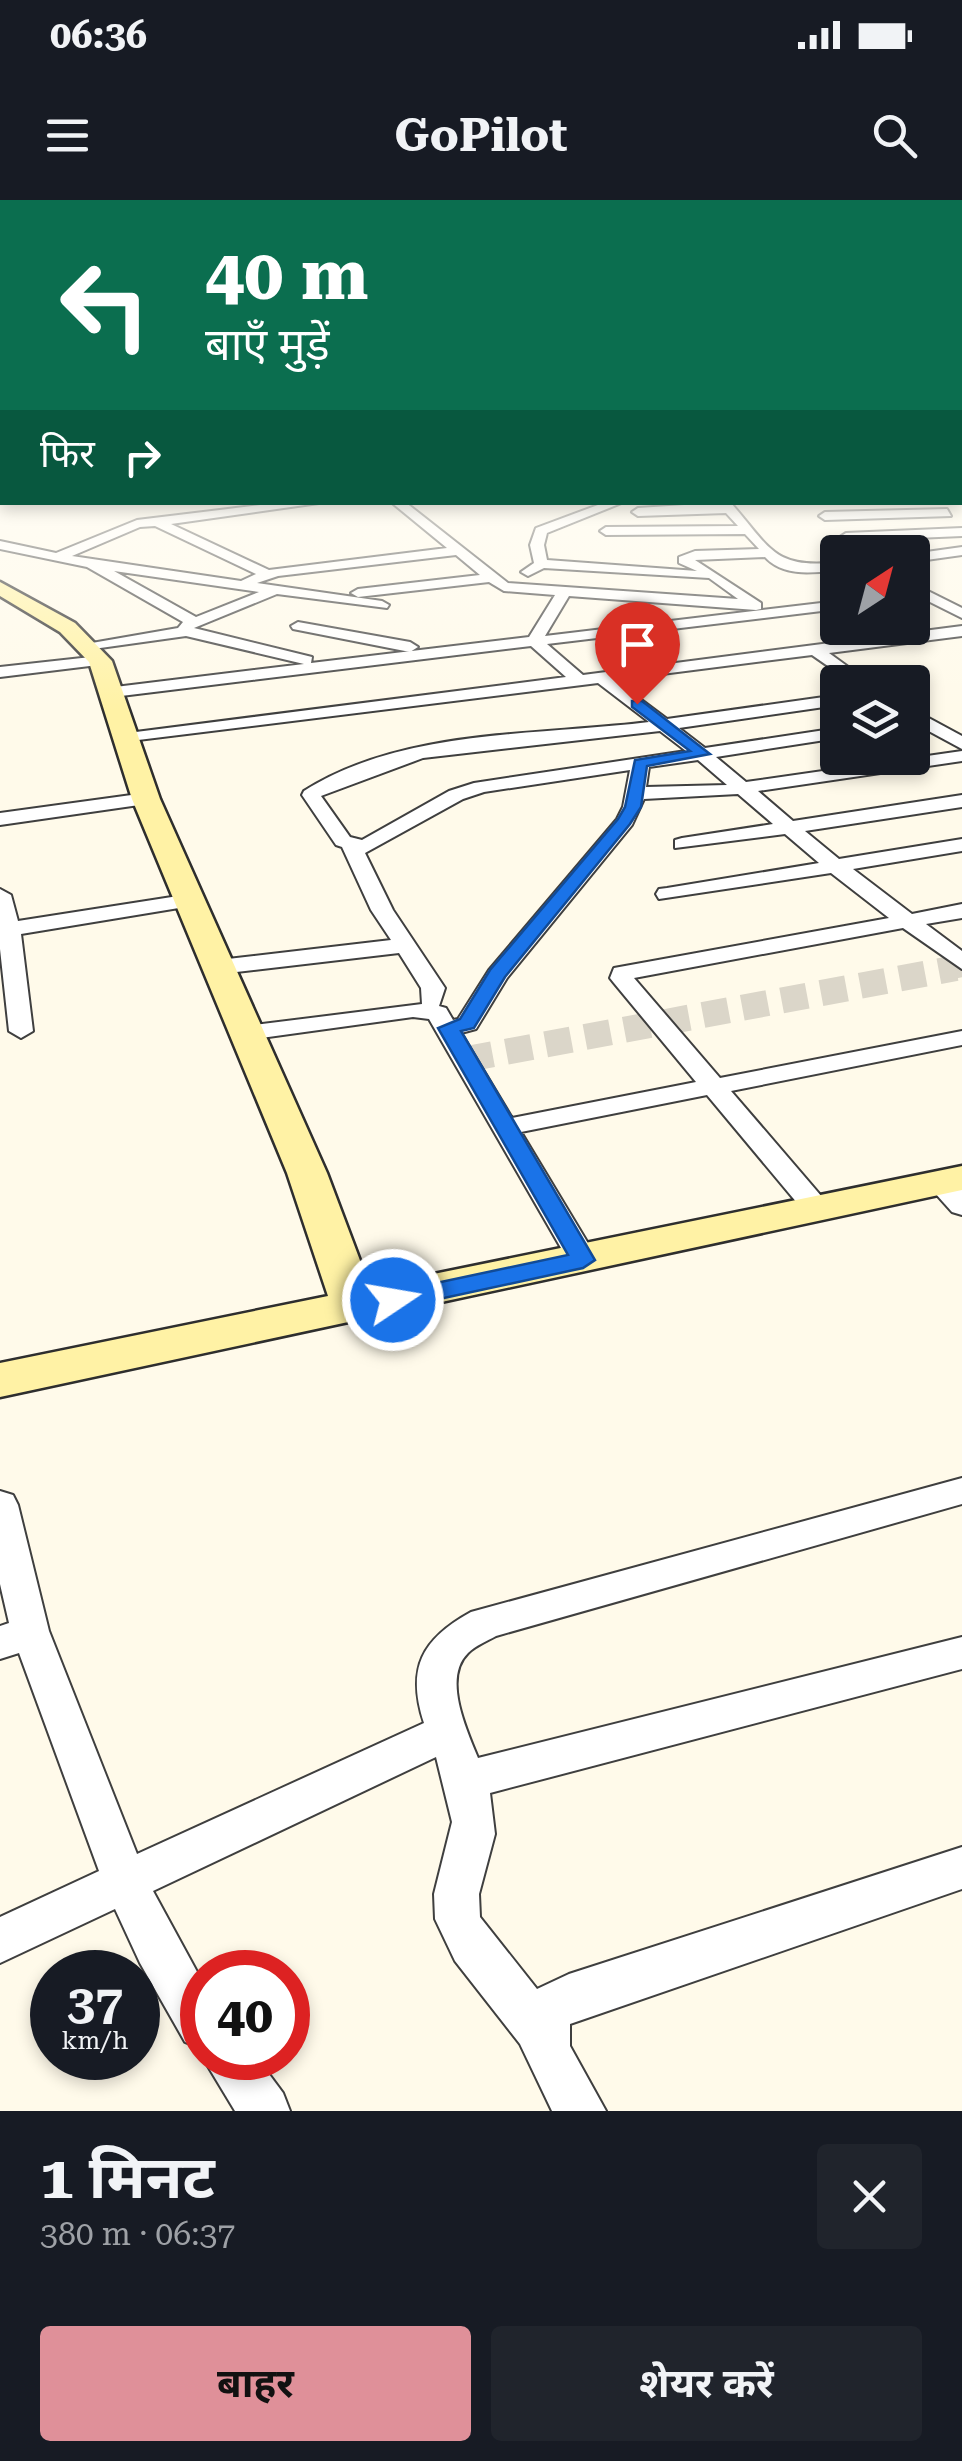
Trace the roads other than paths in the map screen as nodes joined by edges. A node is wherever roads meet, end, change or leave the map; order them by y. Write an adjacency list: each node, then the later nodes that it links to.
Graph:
1 (116, 532): 12 (street)
2 (179, 532): 19 (street)
3 (435, 532): 9 (street)
4 (540, 532): 16 (street)
5 (750, 532): 11 (street)
6 (958, 532): 7 (street)
7 (892, 535)
8 (0, 545): 12 (street)
9 (459, 551): 19 (street); 20 (street)
10 (962, 552): 13 (street)
11 (771, 553): 18 (street); 21 (street)
12 (60, 556): 15 (street)
13 (930, 556)
14 (676, 557): 17 (street)
15 (90, 564): 22 (street); 33 (street)
16 (542, 564): 17 (street); 20 (street)
17 (575, 566): 21 (street)
18 (820, 566)
19 (266, 574): 22 (street)
20 (488, 576): 25 (street); 26 (street)
21 (717, 577): 30 (street)
22 (241, 585): 24 (street)
23 (0, 588): 38 (street)
24 (274, 590): 26 (street); 33 (street)
25 (564, 592): 30 (street); 35 (street)
26 (325, 596): 28 (street)
27 (930, 599): 31 (street)
28 (382, 605)
29 (820, 606): 30 (street)
30 (760, 610): 35 (street)
31 (962, 614)
32 (298, 626): 37 (street)
33 (190, 627): 38 (street); 39 (street)
34 (962, 630): 36 (street)
35 (536, 642): 37 (street); 43 (street)
36 (815, 650): 40 (street); 42 (street)
37 (436, 653): 39 (street)
38 (96, 654): 41 (street); 44 (street)
39 (327, 664): 44 (street)
40 (837, 665)
41 (0, 672)
42 (602, 678): 43 (street); 46 (street)
43 (581, 680): 49 (street)
44 (112, 692): 49 (street)
45 (820, 703): 46 (street)
46 (667, 726): 51 (street); 62 (street)
47 (930, 727): 50 (street)
48 (820, 737): 51 (street)
49 (128, 738): 56 (street)
50 (962, 744)
51 (702, 754): 53 (street); 54 (street)
52 (962, 756): 54 (street)
53 (640, 763): 55 (street); 62 (street)
54 (742, 787): 55 (street); 59 (street)
55 (635, 794): 75 (street)
56 (146, 799): 58 (street); 66 (street)
57 (962, 801): 59 (street)
58 (0, 818)
59 (786, 827): 60 (street); 63 (street)
60 (682, 844)
61 (962, 845): 63 (street)
62 (352, 846): 70 (street)
63 (835, 866): 64 (street); 68 (street)
64 (667, 894)
65 (0, 895): 69 (street)
66 (191, 900): 69 (street); 72 (street)
67 (962, 911): 68 (street)
68 (909, 920): 71 (street); 79 (street)
69 (4, 930): 73 (street)
70 (407, 945): 72 (street); 74 (street)
71 (962, 962)
72 (219, 967): 77 (street)
73 (8, 994): 76 (street)
74 (432, 1001)
75 (448, 1028): 77 (street); 80 (street)
76 (20, 1031)
77 (247, 1032): 84 (street)
78 (962, 1038): 79 (street)
79 (715, 1089): 80 (street); 82 (street)
80 (506, 1127): 83 (street)
81 (955, 1189): 82 (street)
82 (818, 1210): 83 (street)
83 (583, 1260): 84 (street)
84 (356, 1308): 85 (street)
85 (0, 1380)
86 (962, 1492): 90 (street)
87 (0, 1505): 88 (street)
88 (15, 1637): 93 (street)
89 (962, 1654): 91 (street)
90 (450, 1732): 91 (street); 93 (street)
91 (466, 1780): 96 (street)
92 (962, 1868): 96 (street)
93 (125, 1881): 94 (street); 95 (street)
94 (0, 1940)
95 (180, 1987)
96 (541, 2031): 99 (street)
97 (242, 2080): 98 (street)
98 (264, 2111)
99 (581, 2111)

